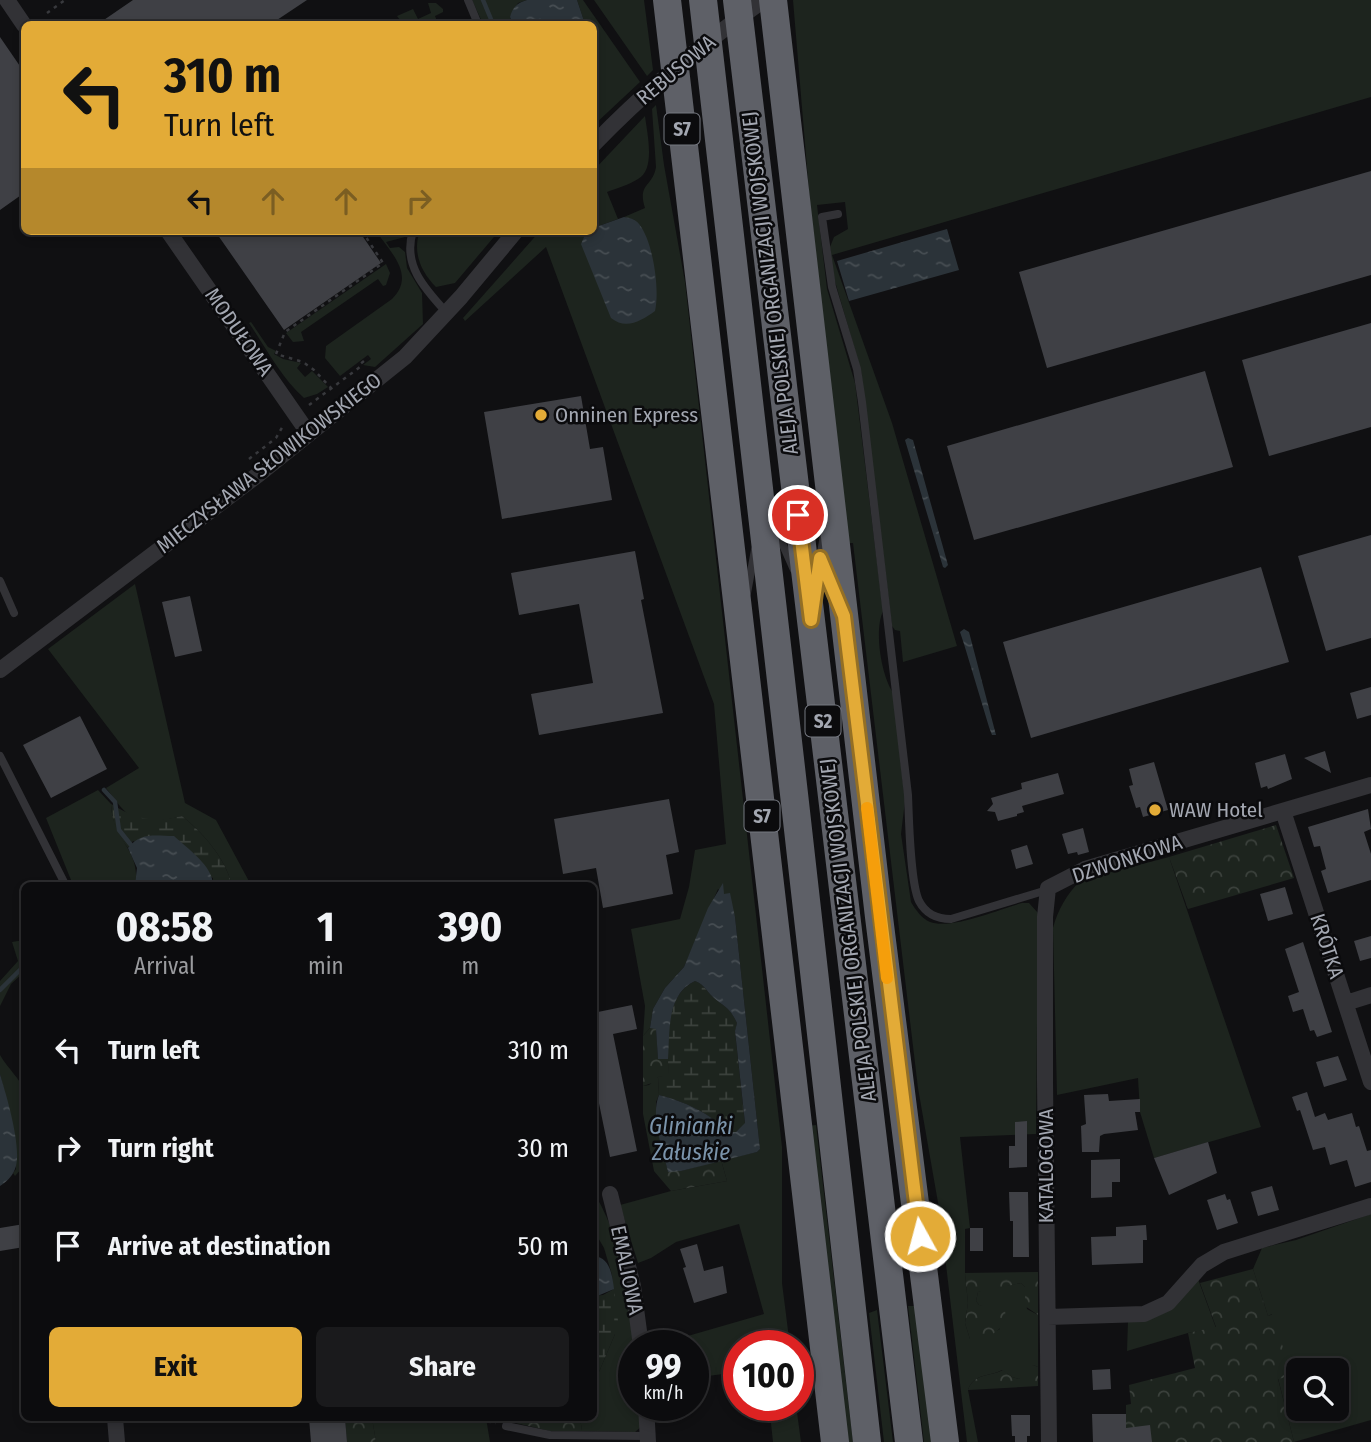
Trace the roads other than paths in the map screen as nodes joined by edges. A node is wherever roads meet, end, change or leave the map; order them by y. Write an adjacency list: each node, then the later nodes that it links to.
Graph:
1 (7, 0): 8 (street)
2 (468, 0): 9 (lane)
3 (667, 0): 20 (highway, S7)
4 (703, 0): 18 (highway, ALEJA POLSKIEJ ORGANIZACJI WOJSKOWEJ / S2)
5 (737, 0): 19 (highway, ALEJA POLSKIEJ ORGANIZACJI WOJSKOWEJ / S2)
6 (764, 0): 10 (street, REBUSOWA)
7 (773, 0): 17 (highway)
8 (22, 21)
9 (477, 21)
10 (597, 141)
11 (838, 214): 45 (lane)
12 (171, 235): 16 (street, MODUŁOWA)
13 (413, 235): 15 (lane)
14 (513, 235): 15 (street, MIECZYSŁAWA SŁOWIKOWSKIEGO)
15 (447, 313): 16 (street, MIECZYSŁAWA SŁOWIKOWSKIEGO)
16 (309, 433): 40 (street, MIECZYSŁAWA SŁOWIKOWSKIEGO)
17 (830, 494): 28 (lane); 38 (highway)
18 (761, 499): 24 (lane); 29 (lane); 35 (highway, ALEJA POLSKIEJ ORGANIZACJI WOJSKOWEJ / S2)
19 (793, 505): 21 (lane); 36 (highway, ALEJA POLSKIEJ ORGANIZACJI WOJSKOWEJ / S2)
20 (726, 511): 23 (lane); 39 (highway, S7)
21 (810, 535)
22 (786, 536): 24 (lane)
23 (741, 546)
24 (784, 547): 27 (lane); 36 (lane)
25 (815, 547): 28 (lane)
26 (746, 558): 29 (lane)
27 (782, 558)
28 (820, 558): 31 (lane); 36 (lane)
29 (751, 570): 33 (lane); 39 (lane)
30 (779, 570): 35 (lane)
31 (825, 570)
32 (0, 581): 37 (lane)
33 (756, 581)
34 (830, 581): 38 (lane)
35 (769, 608): 59 (highway, ALEJA POLSKIEJ ORGANIZACJI WOJSKOWEJ / S2)
36 (810, 612): 60 (highway, ALEJA POLSKIEJ ORGANIZACJI WOJSKOWEJ / S2)
37 (14, 613)
38 (844, 616): 61 (highway)
39 (741, 634): 58 (highway, S7)
40 (0, 670)
41 (0, 756): 44 (lane)
42 (1371, 785): 43 (street, DZWONKOWA)
43 (1283, 811): 45 (street, DZWONKOWA); 47 (street, KRÓTKA)
44 (64, 882)
45 (1047, 890): 51 (street, KATALOGOWA)
46 (1371, 995): 47 (street)
47 (1346, 1003): 48 (street, KRÓTKA)
48 (1371, 1082)
49 (610, 1194): 52 (street, EMALIOWA)
50 (1371, 1206): 51 (street)
51 (1048, 1317): 62 (street, KATALOGOWA)
52 (639, 1330)
53 (115, 1421): 57 (street)
54 (647, 1421): 56 (street)
55 (506, 1426): 56 (lane)
56 (648, 1439)
57 (117, 1442)
58 (835, 1442)
59 (867, 1442)
60 (909, 1442)
61 (945, 1442)
62 (1049, 1442)

